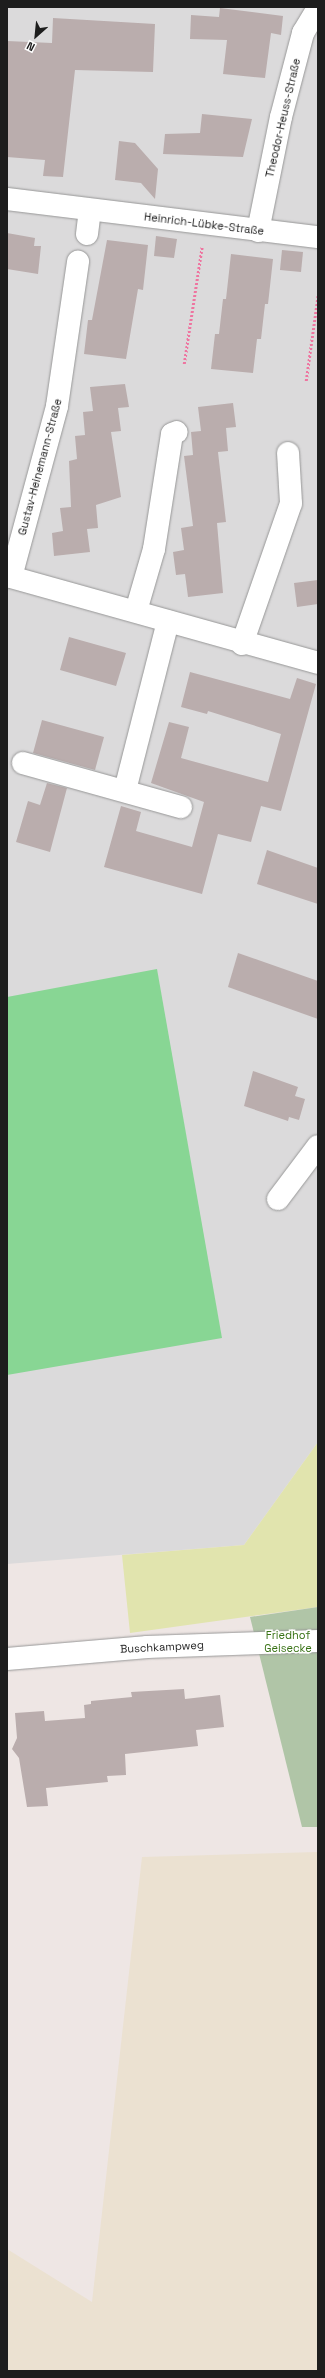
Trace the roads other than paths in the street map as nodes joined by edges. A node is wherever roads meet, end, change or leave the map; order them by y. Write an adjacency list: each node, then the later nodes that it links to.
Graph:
1 (318, 8): 4 (street, Theodor-Heuss-Straße)
2 (7, 199): 3 (street, Heinrich-Lübke-Straße)
3 (90, 210): 4 (street, Heinrich-Lübke-Straße); 5 (street)
4 (258, 231): 6 (street, Heinrich-Lübke-Straße)
5 (87, 234)
6 (318, 237)
7 (78, 262): 10 (street, Gustav-Heinemann-Straße)
8 (176, 432): 11 (street)
9 (288, 452): 13 (street)
10 (9, 577): 11 (street, Gustav-Heinemann-Straße)
11 (136, 611): 12 (street, Gustav-Heinemann-Straße)
12 (168, 621): 13 (street, Gustav-Heinemann-Straße); 16 (street)
13 (242, 644): 14 (street, Gustav-Heinemann-Straße)
14 (318, 663)
15 (23, 763): 16 (street)
16 (125, 790): 17 (street)
17 (181, 807)
18 (318, 1146): 19 (street)
19 (278, 1199)
20 (318, 1641): 21 (street, Buschkampweg)
21 (7, 1659)

